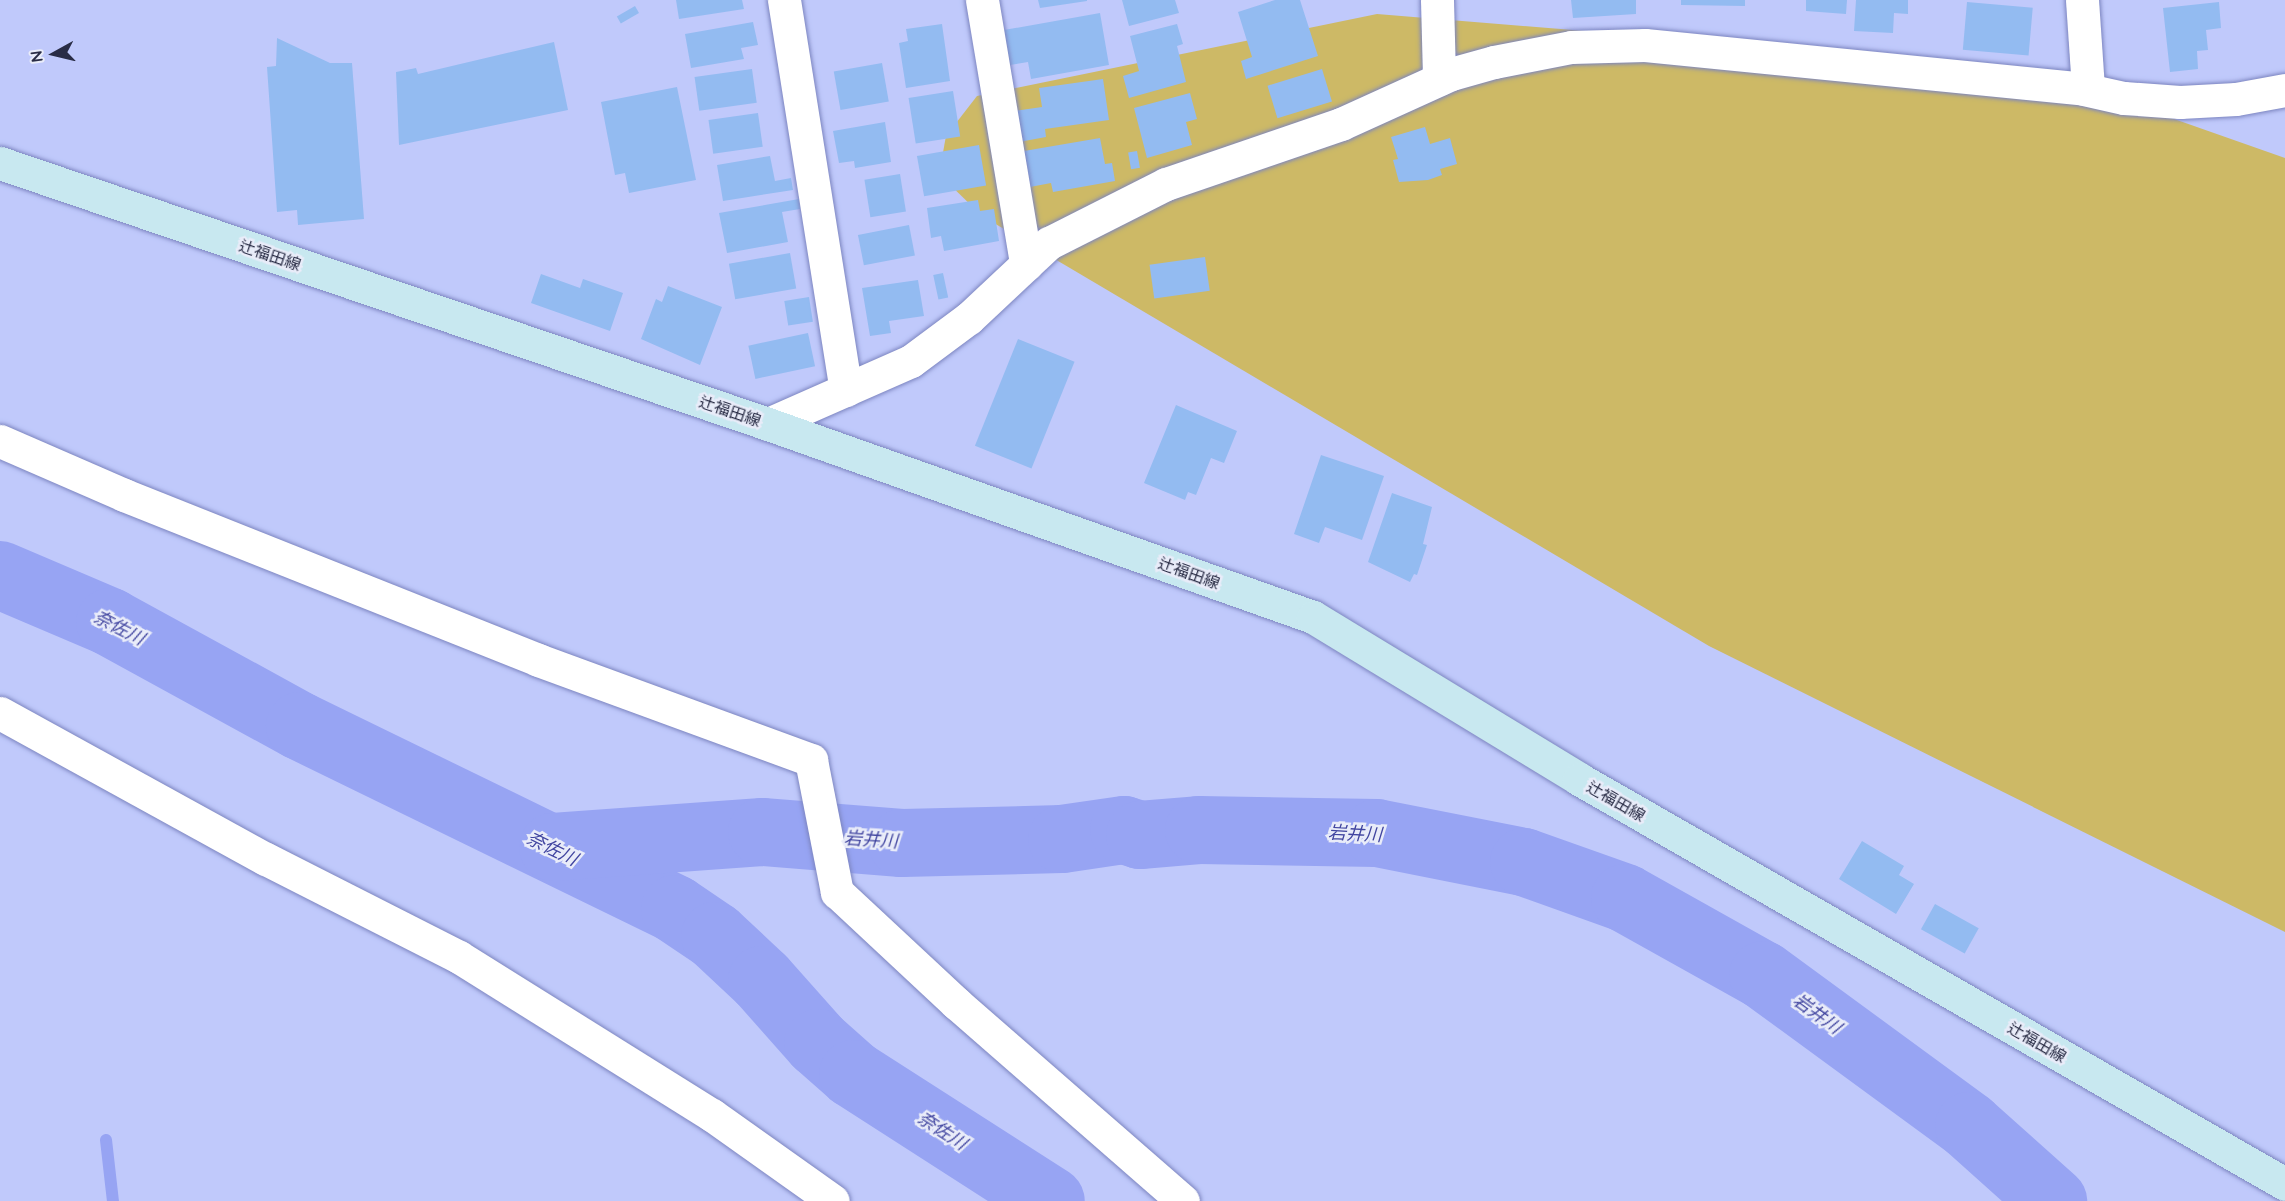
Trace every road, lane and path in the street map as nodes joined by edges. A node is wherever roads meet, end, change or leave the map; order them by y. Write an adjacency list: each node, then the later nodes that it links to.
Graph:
1 (784, 0): 10 (street)
2 (982, 0): 9 (street)
3 (1437, 0): 5 (street)
4 (2082, 0): 6 (street)
5 (1439, 79): 6 (street); 9 (street)
6 (2088, 89): 7 (street)
7 (2285, 90)
8 (0, 163): 11 (main road, 辻福田線)
9 (1026, 264): 10 (street)
10 (846, 390): 11 (street)
11 (768, 424): 14 (main road, 辻福田線)
12 (0, 441): 16 (street)
13 (0, 713): 15 (street)
14 (2285, 1184)
15 (833, 1201)
16 (1183, 1201)

